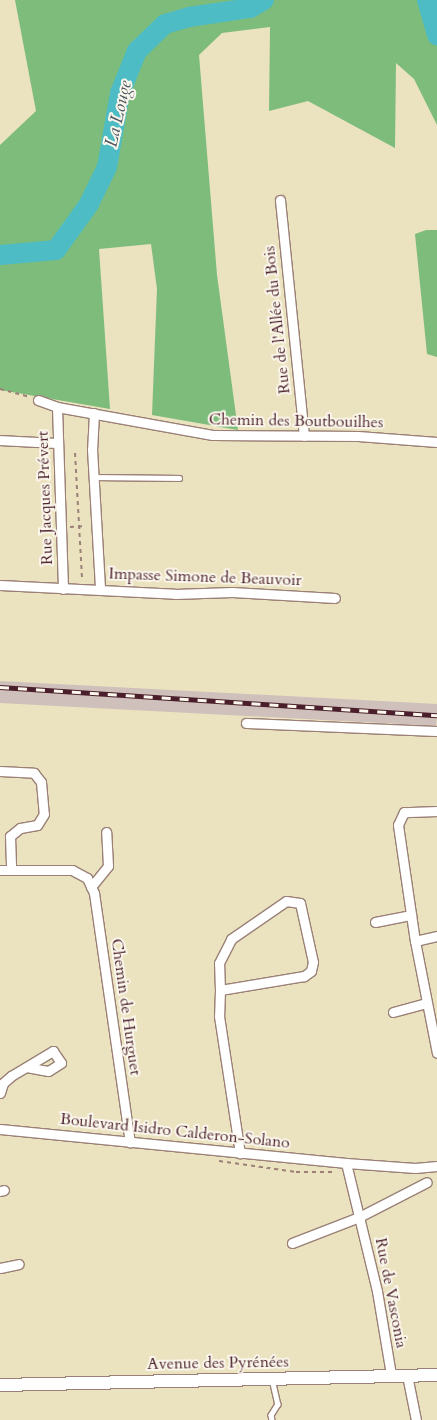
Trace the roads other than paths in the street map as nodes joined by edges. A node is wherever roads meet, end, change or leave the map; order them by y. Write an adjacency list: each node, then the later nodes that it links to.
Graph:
1 (280, 200): 5 (street, Rue de l'Allée du Bois)
2 (38, 400): 3 (street, Chemin des Boutbouilhes)
3 (57, 407): 4 (street, Chemin des Boutbouilhes); 8 (street, Rue Jacques Prévert)
4 (94, 413): 5 (street, Chemin des Boutbouilhes); 9 (street, Impasse Simone de Beauvoir)
5 (304, 436): 7 (street, Chemin des Boutbouilhes)
6 (0, 440): 8 (street)
7 (437, 442)
8 (57, 443): 12 (street, Rue Jacques Prévert)
9 (94, 477): 10 (lane); 13 (street, Impasse Simone de Beauvoir)
10 (179, 478)
11 (0, 584): 12 (street, Rue Jacques Prévert)
12 (63, 589): 13 (street, Rue Jacques Prévert)
13 (100, 589): 14 (street, Impasse Simone de Beauvoir)
14 (335, 598)
15 (246, 723): 16 (street)
16 (437, 731)
17 (0, 771): 20 (street)
18 (437, 811): 23 (street)
19 (106, 832): 22 (street)
20 (11, 869): 21 (street); 22 (street)
21 (0, 870)
22 (89, 882): 34 (street, Chemin de Hurguet)
23 (411, 916): 24 (street); 26 (street)
24 (375, 922)
25 (437, 936): 26 (street)
26 (415, 941): 28 (street)
27 (220, 990): 27 (street); 35 (street)
28 (426, 1003): 29 (street); 30 (street)
29 (393, 1012)
30 (437, 1053)
31 (26, 1068): 32 (street)
32 (0, 1093)
33 (0, 1129): 34 (street, Boulevard Isidro Calderon-Solano)
34 (130, 1142): 35 (street, Boulevard Isidro Calderon-Solano)
35 (240, 1153): 36 (street, Boulevard Isidro Calderon-Solano)
36 (346, 1163): 37 (street); 39 (street, Rue de Vasconia)
37 (437, 1166)
38 (427, 1182): 39 (street)
39 (359, 1217): 40 (street); 44 (street, Rue de Vasconia)
40 (292, 1243)
41 (19, 1264): 42 (street)
42 (0, 1268)
43 (437, 1374): 45 (main road, Avenue des Pyrénées)
44 (391, 1375): 45 (main road, Avenue des Pyrénées); 46 (main road, Avenue des Pyrénées)
45 (407, 1375): 49 (street)
46 (272, 1378): 47 (main road, Avenue des Pyrénées); 48 (lane)
47 (0, 1385)
48 (272, 1420)
49 (416, 1420)

